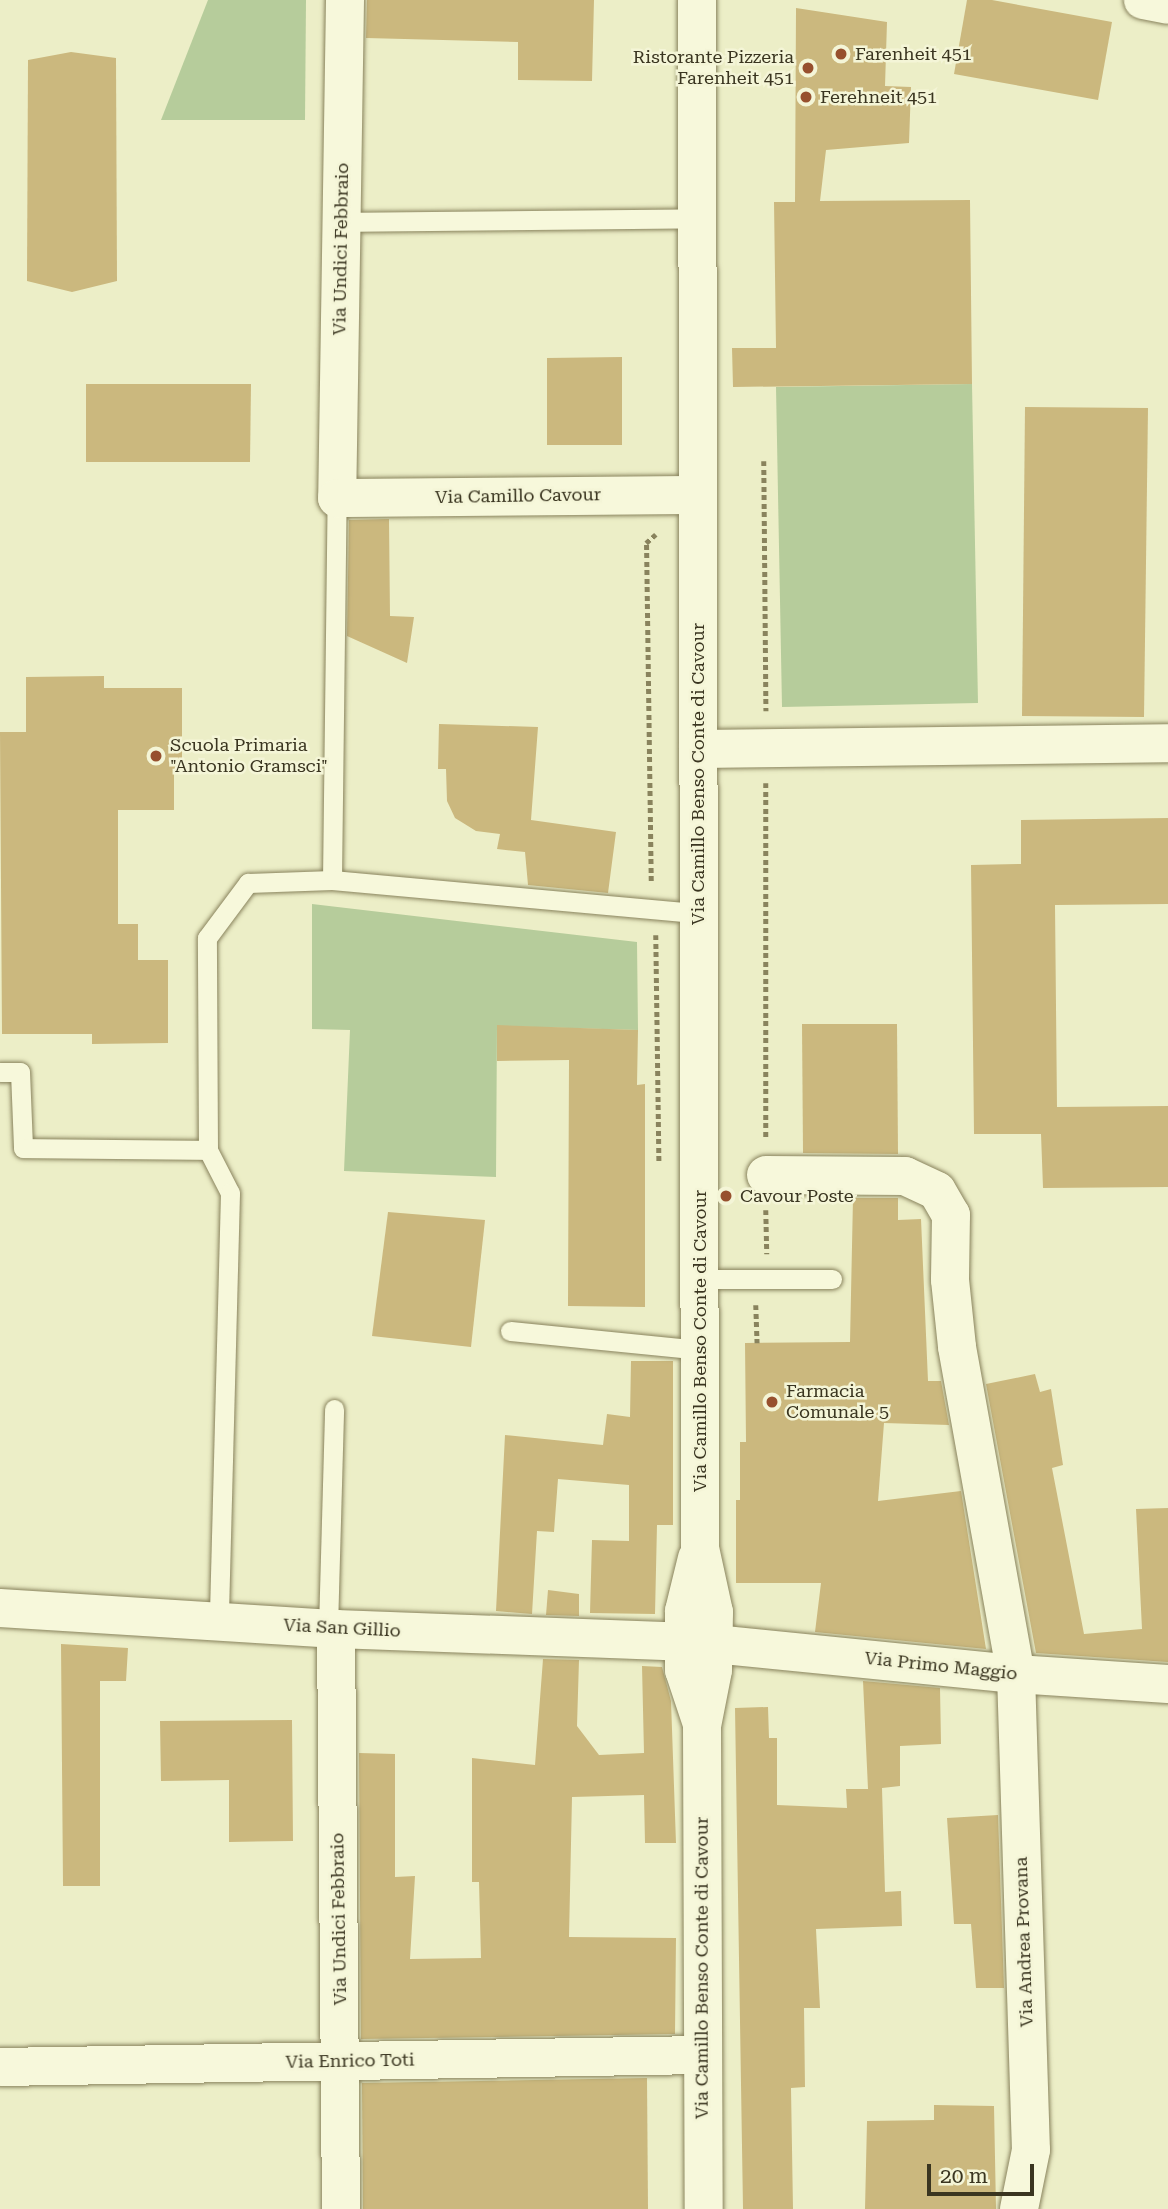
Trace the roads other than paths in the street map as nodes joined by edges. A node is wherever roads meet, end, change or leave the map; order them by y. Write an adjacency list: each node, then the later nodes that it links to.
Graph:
1 (345, 0): 6 (street, Via Undici Febbraio)
2 (697, 0): 5 (street, Via Camillo Benso Conte di Cavour)
3 (1143, 0): 4 (street)
4 (1168, 5)
5 (697, 218): 6 (lane); 7 (street, Via Camillo Benso Conte di Cavour)
6 (341, 222): 8 (street, Via Undici Febbraio)
7 (698, 495): 8 (street, Via Camillo Cavour); 10 (street, Via Camillo Benso Conte di Cavour)
8 (337, 498): 11 (lane)
9 (1168, 743): 10 (street)
10 (698, 749): 12 (street, Via Camillo Benso Conte di Cavour)
11 (332, 880): 12 (lane); 14 (lane)
12 (698, 913): 16 (street, Via Camillo Benso Conte di Cavour)
13 (0, 1072): 14 (lane)
14 (208, 1150): 22 (lane)
15 (766, 1175): 25 (street, Via Andrea Provana)
16 (700, 1279): 17 (lane); 19 (street, Via Camillo Benso Conte di Cavour)
17 (832, 1279)
18 (510, 1331): 19 (lane)
19 (700, 1350): 24 (street, Via Camillo Benso Conte di Cavour)
20 (334, 1409): 23 (lane)
21 (0, 1608): 22 (street, Via San Gillio)
22 (219, 1621): 23 (street, Via San Gillio)
23 (332, 1629): 24 (street, Via San Gillio); 28 (street, Via Undici Febbraio)
24 (699, 1643): 25 (street, Via Primo Maggio); 27 (street, Via Camillo Benso Conte di Cavour)
25 (1016, 1674): 26 (street, Via Primo Maggio); 32 (street, Via Andrea Provana)
26 (1168, 1684)
27 (701, 2055): 28 (street, Via Enrico Toti); 31 (street, Via Camillo Benso Conte di Cavour)
28 (341, 2062): 29 (street, Via Enrico Toti); 30 (street, Via Undici Febbraio)
29 (0, 2067)
30 (341, 2209)
31 (704, 2209)
32 (1019, 2209)

